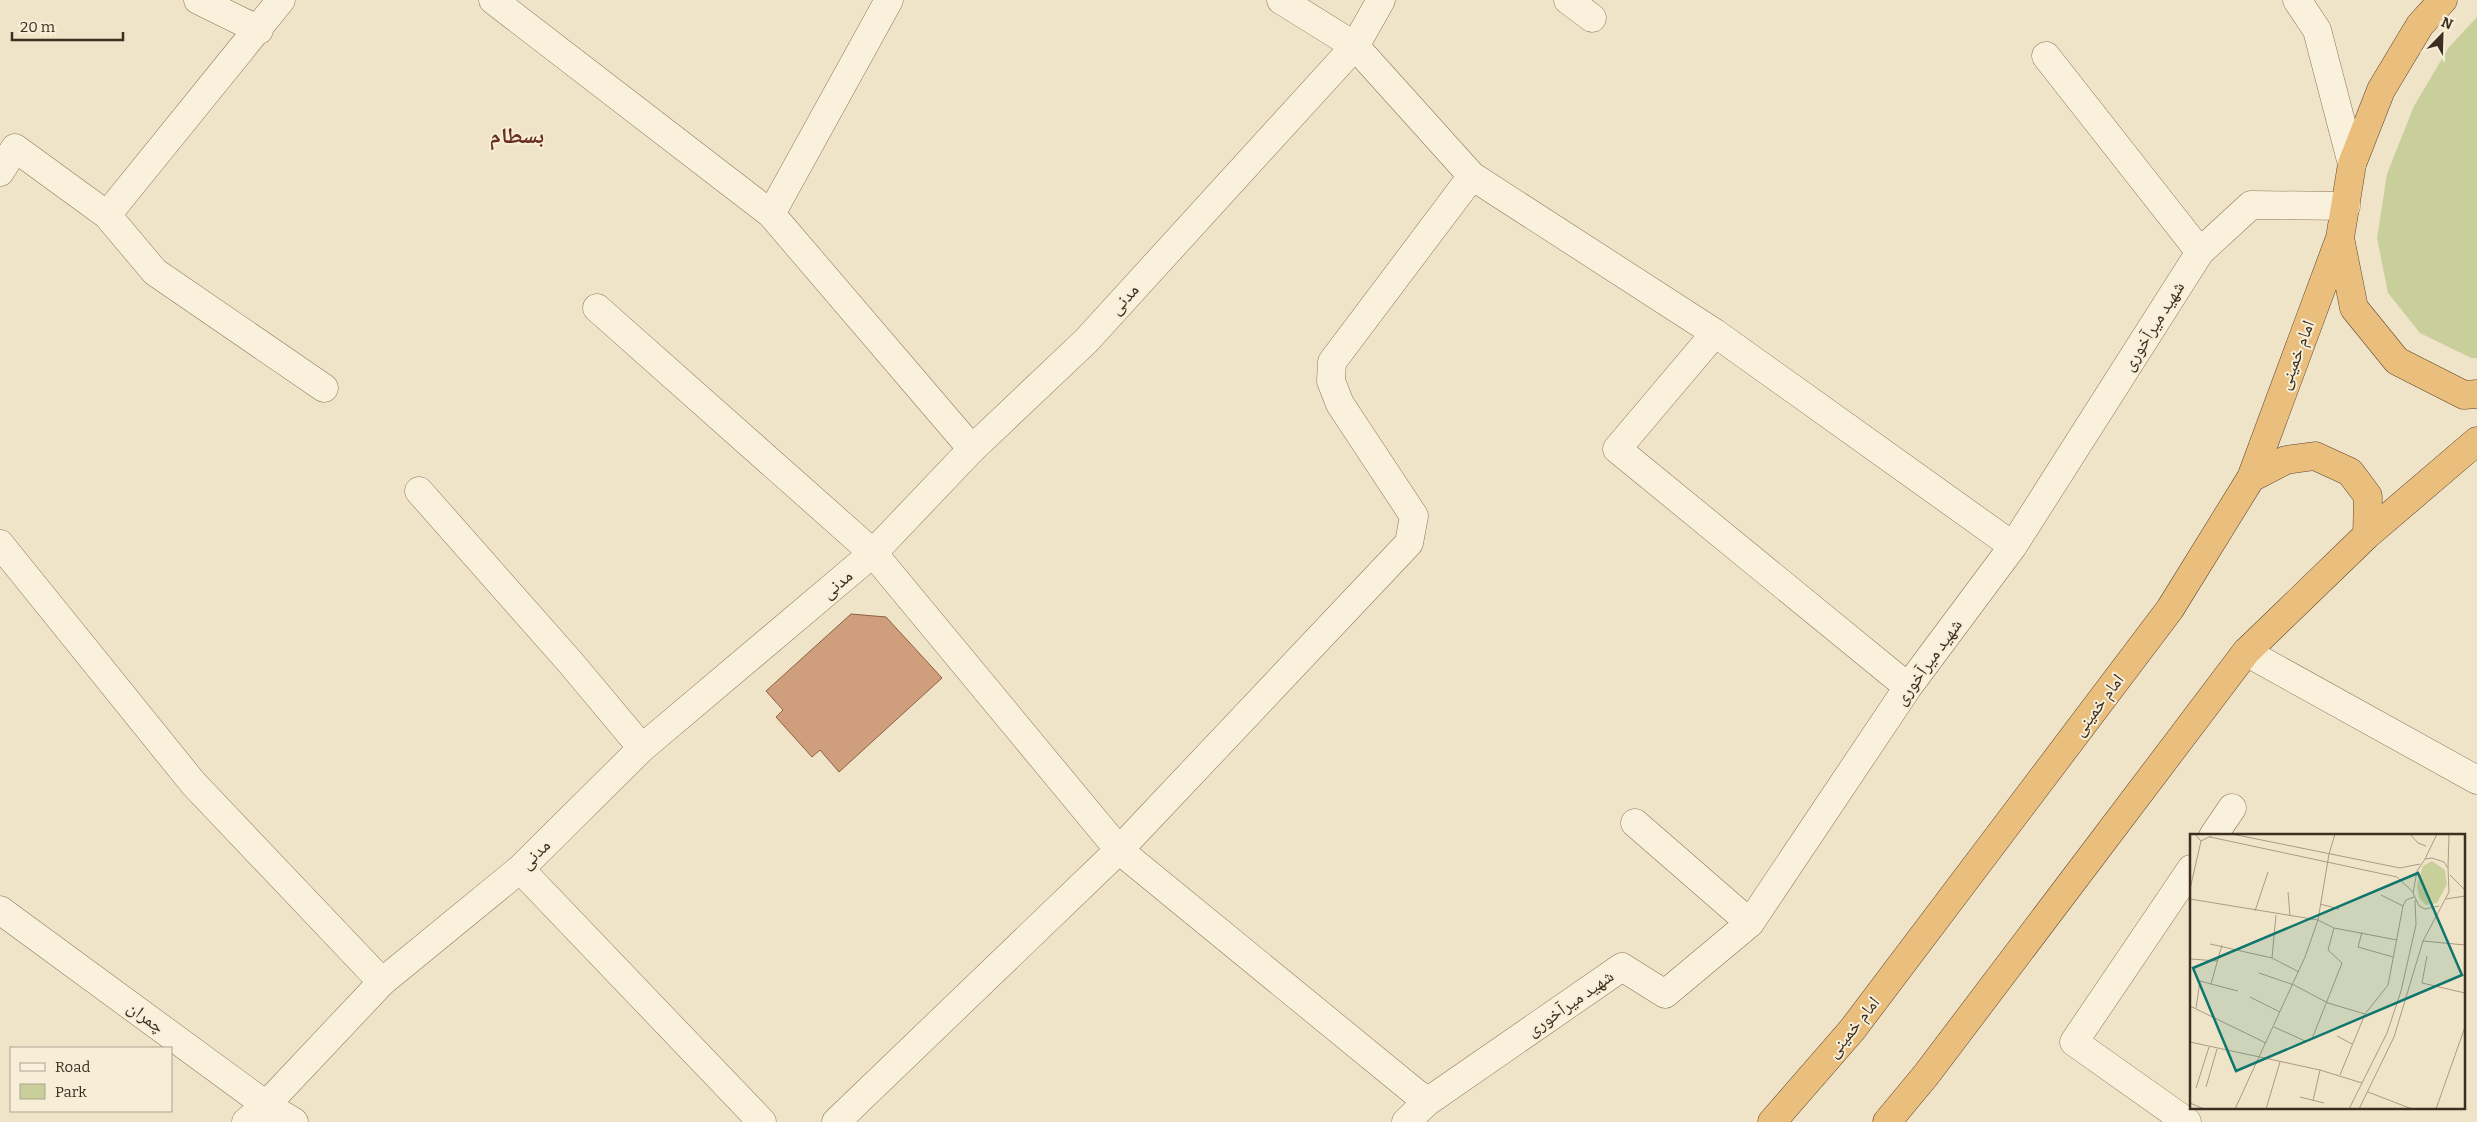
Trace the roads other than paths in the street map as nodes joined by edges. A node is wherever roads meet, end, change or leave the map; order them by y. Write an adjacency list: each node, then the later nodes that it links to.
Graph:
1 (198, 0): 11 (street)
2 (282, 0): 11 (street)
3 (493, 0): 18 (street)
4 (888, 0): 18 (street)
5 (1282, 0): 12 (street)
6 (1380, 0): 12 (street, مدنی)
7 (1568, 0): 10 (street)
8 (2297, 0): 14 (street)
9 (2443, 0): 14 (highway)
10 (1592, 18)
11 (259, 30): 19 (street)
12 (1355, 46): 16 (street); 27 (street, مدنی)
13 (2046, 56): 21 (street)
14 (2352, 164): 17 (highway)
15 (0, 172): 19 (street)
16 (1472, 176): 23 (street); 41 (street)
17 (2346, 206): 20 (highway); 21 (street, شهید میرآخوری)
18 (771, 214): 27 (street)
19 (107, 215): 24 (street)
20 (2340, 238): 25 (highway); 28 (highway, امام خمینی)
21 (2200, 252): 32 (street, شهید میرآخوری)
22 (597, 308): 33 (street)
23 (1715, 332): 32 (street); 35 (street)
24 (324, 388)
25 (2477, 394)
26 (2477, 441): 30 (highway)
27 (972, 449): 33 (street, مدنی)
28 (2251, 478): 30 (highway); 53 (highway, امام خمینی)
29 (419, 491): 36 (street)
30 (2368, 535): 34 (highway)
31 (0, 544): 46 (street)
32 (2013, 546): 35 (street, شهید میرآخوری)
33 (873, 553): 36 (street, مدنی); 41 (street)
34 (2246, 652): 37 (street); 54 (highway)
35 (1908, 687): 45 (street, شهید میرآخوری)
36 (642, 748): 42 (street, مدنی)
37 (2477, 780)
38 (2232, 808): 40 (street)
39 (1634, 823): 45 (street)
40 (2214, 834)
41 (1119, 850): 47 (street); 51 (street)
42 (520, 869): 46 (street, مدنی); 50 (street)
43 (2190, 870): 55 (street)
44 (0, 910): 48 (street, چمران)
45 (1750, 923): 47 (street, شهید میرآخوری)
46 (382, 982): 48 (street, مدنی)
47 (1427, 1102): 52 (street, شهید میرآخوری)
48 (256, 1113): 49 (street, چمران)
49 (294, 1122)
50 (762, 1122)
51 (836, 1122)
52 (1406, 1122)
53 (1772, 1122)
54 (1887, 1122)
55 (2187, 1122)

